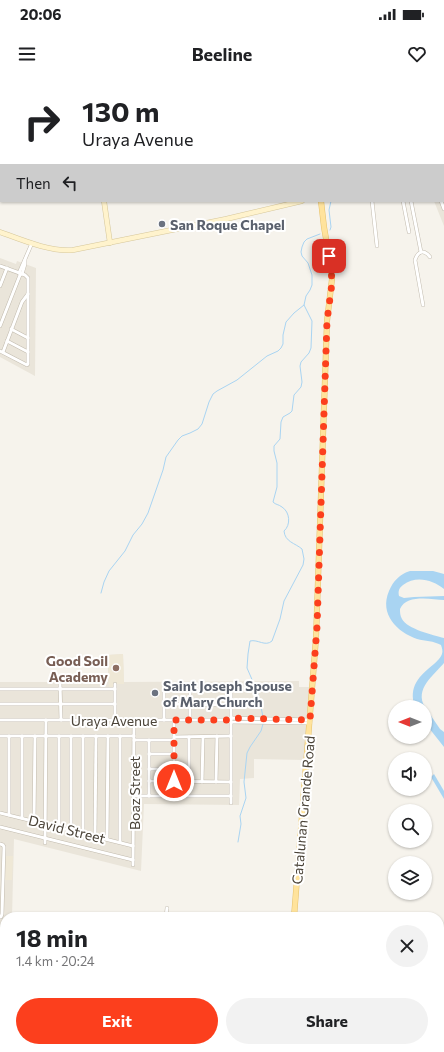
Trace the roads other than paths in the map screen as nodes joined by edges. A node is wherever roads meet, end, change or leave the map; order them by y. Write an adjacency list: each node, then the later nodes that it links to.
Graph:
1 (104, 202): 11 (main road)
2 (292, 202): 7 (main road)
3 (321, 202): 52 (main road, Catalunan Grande Road)
4 (372, 202): 12 (street)
5 (403, 202): 9 (street)
6 (411, 202): 13 (street)
7 (282, 203): 11 (main road)
8 (0, 232): 10 (main road)
9 (410, 232)
10 (32, 243): 11 (main road); 17 (street)
11 (110, 243)
12 (377, 246)
13 (421, 252): 14 (street); 20 (street)
14 (430, 257)
15 (0, 266): 16 (street)
16 (7, 268): 17 (street); 18 (street)
17 (20, 274): 19 (street); 21 (street)
18 (0, 286)
19 (28, 294): 22 (street); 23 (street)
20 (423, 304)
21 (0, 324)
22 (11, 329): 23 (street); 24 (street)
23 (28, 338): 26 (street)
24 (7, 341): 25 (street); 26 (street)
25 (1, 351): 26 (street)
26 (28, 352)
27 (60, 683): 32 (street)
28 (164, 683): 34 (street)
29 (115, 684): 33 (street)
30 (231, 684): 36 (street)
31 (0, 689): 32 (street)
32 (60, 689): 33 (street); 38 (street)
33 (115, 689): 39 (street)
34 (164, 690): 35 (street); 40 (street)
35 (190, 690): 36 (street); 41 (street)
36 (231, 690): 42 (street)
37 (0, 704): 38 (street)
38 (60, 704): 39 (street); 45 (street)
39 (115, 704): 46 (street)
40 (164, 704): 41 (street); 48 (street)
41 (190, 704): 42 (street); 50 (street)
42 (231, 705): 51 (street)
43 (0, 720): 44 (street, Uraya Avenue)
44 (46, 720): 45 (street, Uraya Avenue); 57 (street)
45 (60, 720): 46 (street, Uraya Avenue)
46 (115, 720): 47 (street, Uraya Avenue)
47 (134, 720): 48 (street, Uraya Avenue); 68 (street, Boaz Street)
48 (164, 720): 49 (street, Uraya Avenue)
49 (174, 720): 50 (street, Uraya Avenue); 69 (street)
50 (190, 720): 51 (street, Uraya Avenue)
51 (230, 720): 52 (street, Uraya Avenue); 65 (street)
52 (310, 722): 106 (main road, Catalunan Grande Road)
53 (0, 736): 54 (street)
54 (9, 736): 55 (street); 86 (street)
55 (22, 736): 56 (street); 87 (street)
56 (35, 736): 57 (street); 88 (street)
57 (46, 736): 58 (street); 89 (street)
58 (59, 736): 59 (street); 91 (street)
59 (71, 736): 60 (street); 92 (street)
60 (83, 736): 61 (street); 93 (street)
61 (96, 736): 62 (street); 94 (street)
62 (108, 736): 63 (street); 96 (street)
63 (120, 736): 68 (street); 97 (street)
64 (217, 736): 65 (street); 67 (street); 79 (street)
65 (231, 736): 80 (street)
66 (189, 737): 67 (street); 69 (street); 77 (street)
67 (203, 737): 78 (street)
68 (134, 738): 70 (street); 81 (street, Boaz Street)
69 (174, 738): 70 (street); 72 (street)
70 (150, 740): 71 (street)
71 (149, 754): 72 (street); 73 (street)
72 (174, 754): 74 (street)
73 (149, 768): 74 (street); 75 (street)
74 (174, 769): 76 (street)
75 (149, 781): 76 (street); 82 (street)
76 (174, 781): 77 (street)
77 (189, 782): 78 (street)
78 (202, 782): 79 (street)
79 (216, 782): 80 (street)
80 (231, 782): 83 (street)
81 (134, 796): 82 (street); 100 (street, Boaz Street)
82 (149, 796): 83 (street)
83 (231, 796): 84 (street)
84 (231, 803)
85 (0, 813): 86 (street, David Street)
86 (9, 815): 87 (street, David Street)
87 (22, 818): 88 (street, David Street)
88 (34, 821): 89 (street, David Street)
89 (45, 824): 91 (street, David Street); 95 (street)
90 (0, 827): 95 (street)
91 (59, 827): 92 (street, David Street)
92 (71, 830): 93 (street, David Street)
93 (83, 833): 94 (street, David Street)
94 (95, 836): 96 (street, David Street)
95 (45, 838): 98 (street); 101 (street)
96 (107, 839): 97 (street, David Street)
97 (120, 842): 100 (street, David Street)
98 (45, 843)
99 (2, 845): 104 (street)
100 (133, 846): 101 (street, Boaz Street)
101 (133, 860): 102 (street, Boaz Street)
102 (133, 865)
103 (167, 908): 105 (street)
104 (1, 912)
105 (167, 912)
106 (294, 912)

